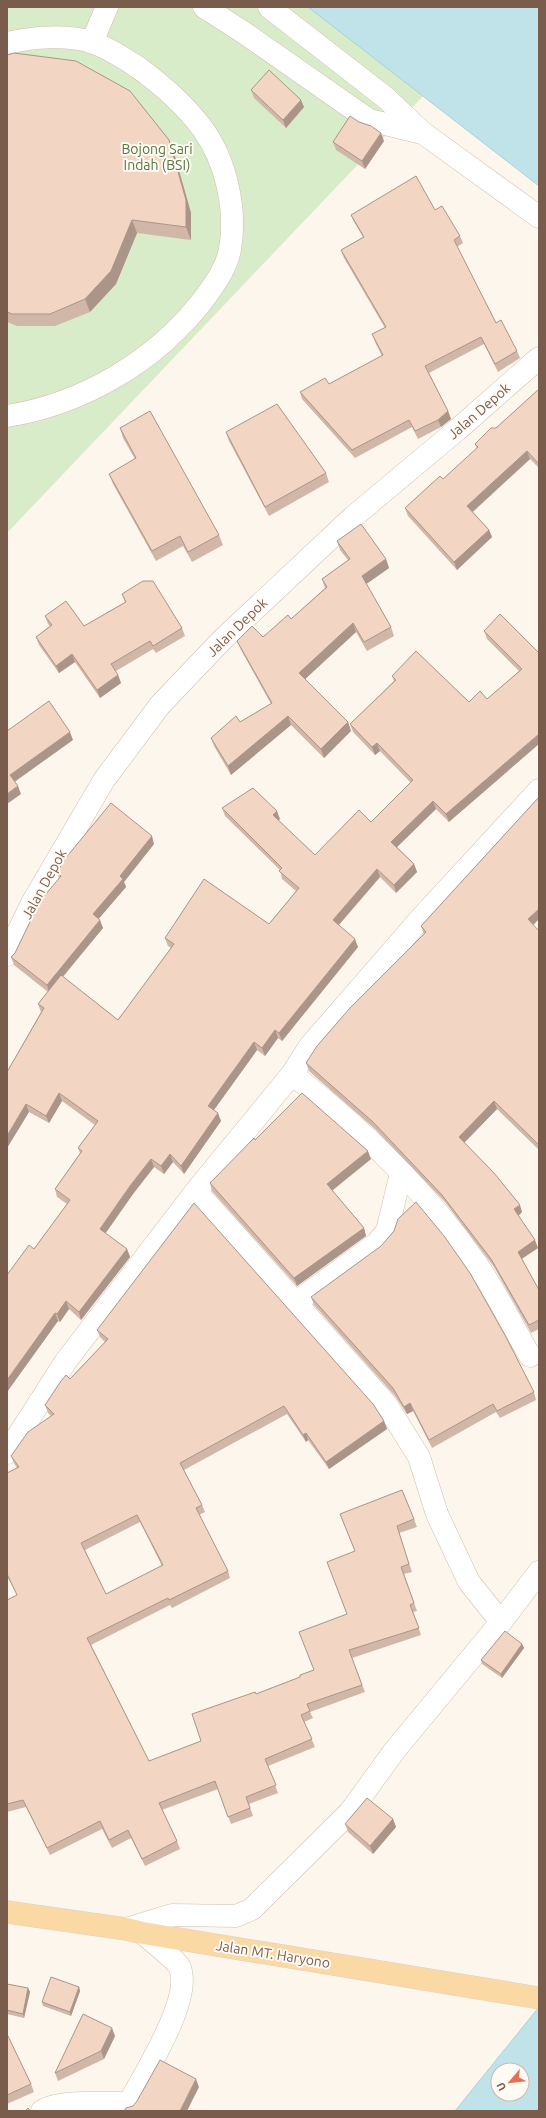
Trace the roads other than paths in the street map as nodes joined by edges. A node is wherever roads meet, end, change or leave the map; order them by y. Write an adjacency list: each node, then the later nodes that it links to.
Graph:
1 (107, 7): 4 (street)
2 (204, 7): 6 (street)
3 (269, 7): 6 (street)
4 (92, 42): 5 (street); 9 (street)
5 (7, 43)
6 (423, 133): 7 (street)
7 (539, 217)
8 (539, 358): 11 (street, Jalan Depok)
9 (7, 416)
10 (539, 790): 12 (street)
11 (7, 955)
12 (292, 1074): 13 (street); 14 (street)
13 (401, 1173): 15 (street); 16 (street)
14 (196, 1191): 15 (street); 17 (street)
15 (295, 1303): 19 (street)
16 (530, 1356)
17 (7, 1453)
18 (539, 1572): 19 (street)
19 (501, 1622): 21 (street)
20 (7, 1912): 21 (main road, Jalan MT. Haryono)
21 (134, 1931): 22 (main road, Jalan MT. Haryono); 23 (street)
22 (539, 1998)
23 (126, 2107): 24 (street)
24 (42, 2111)

